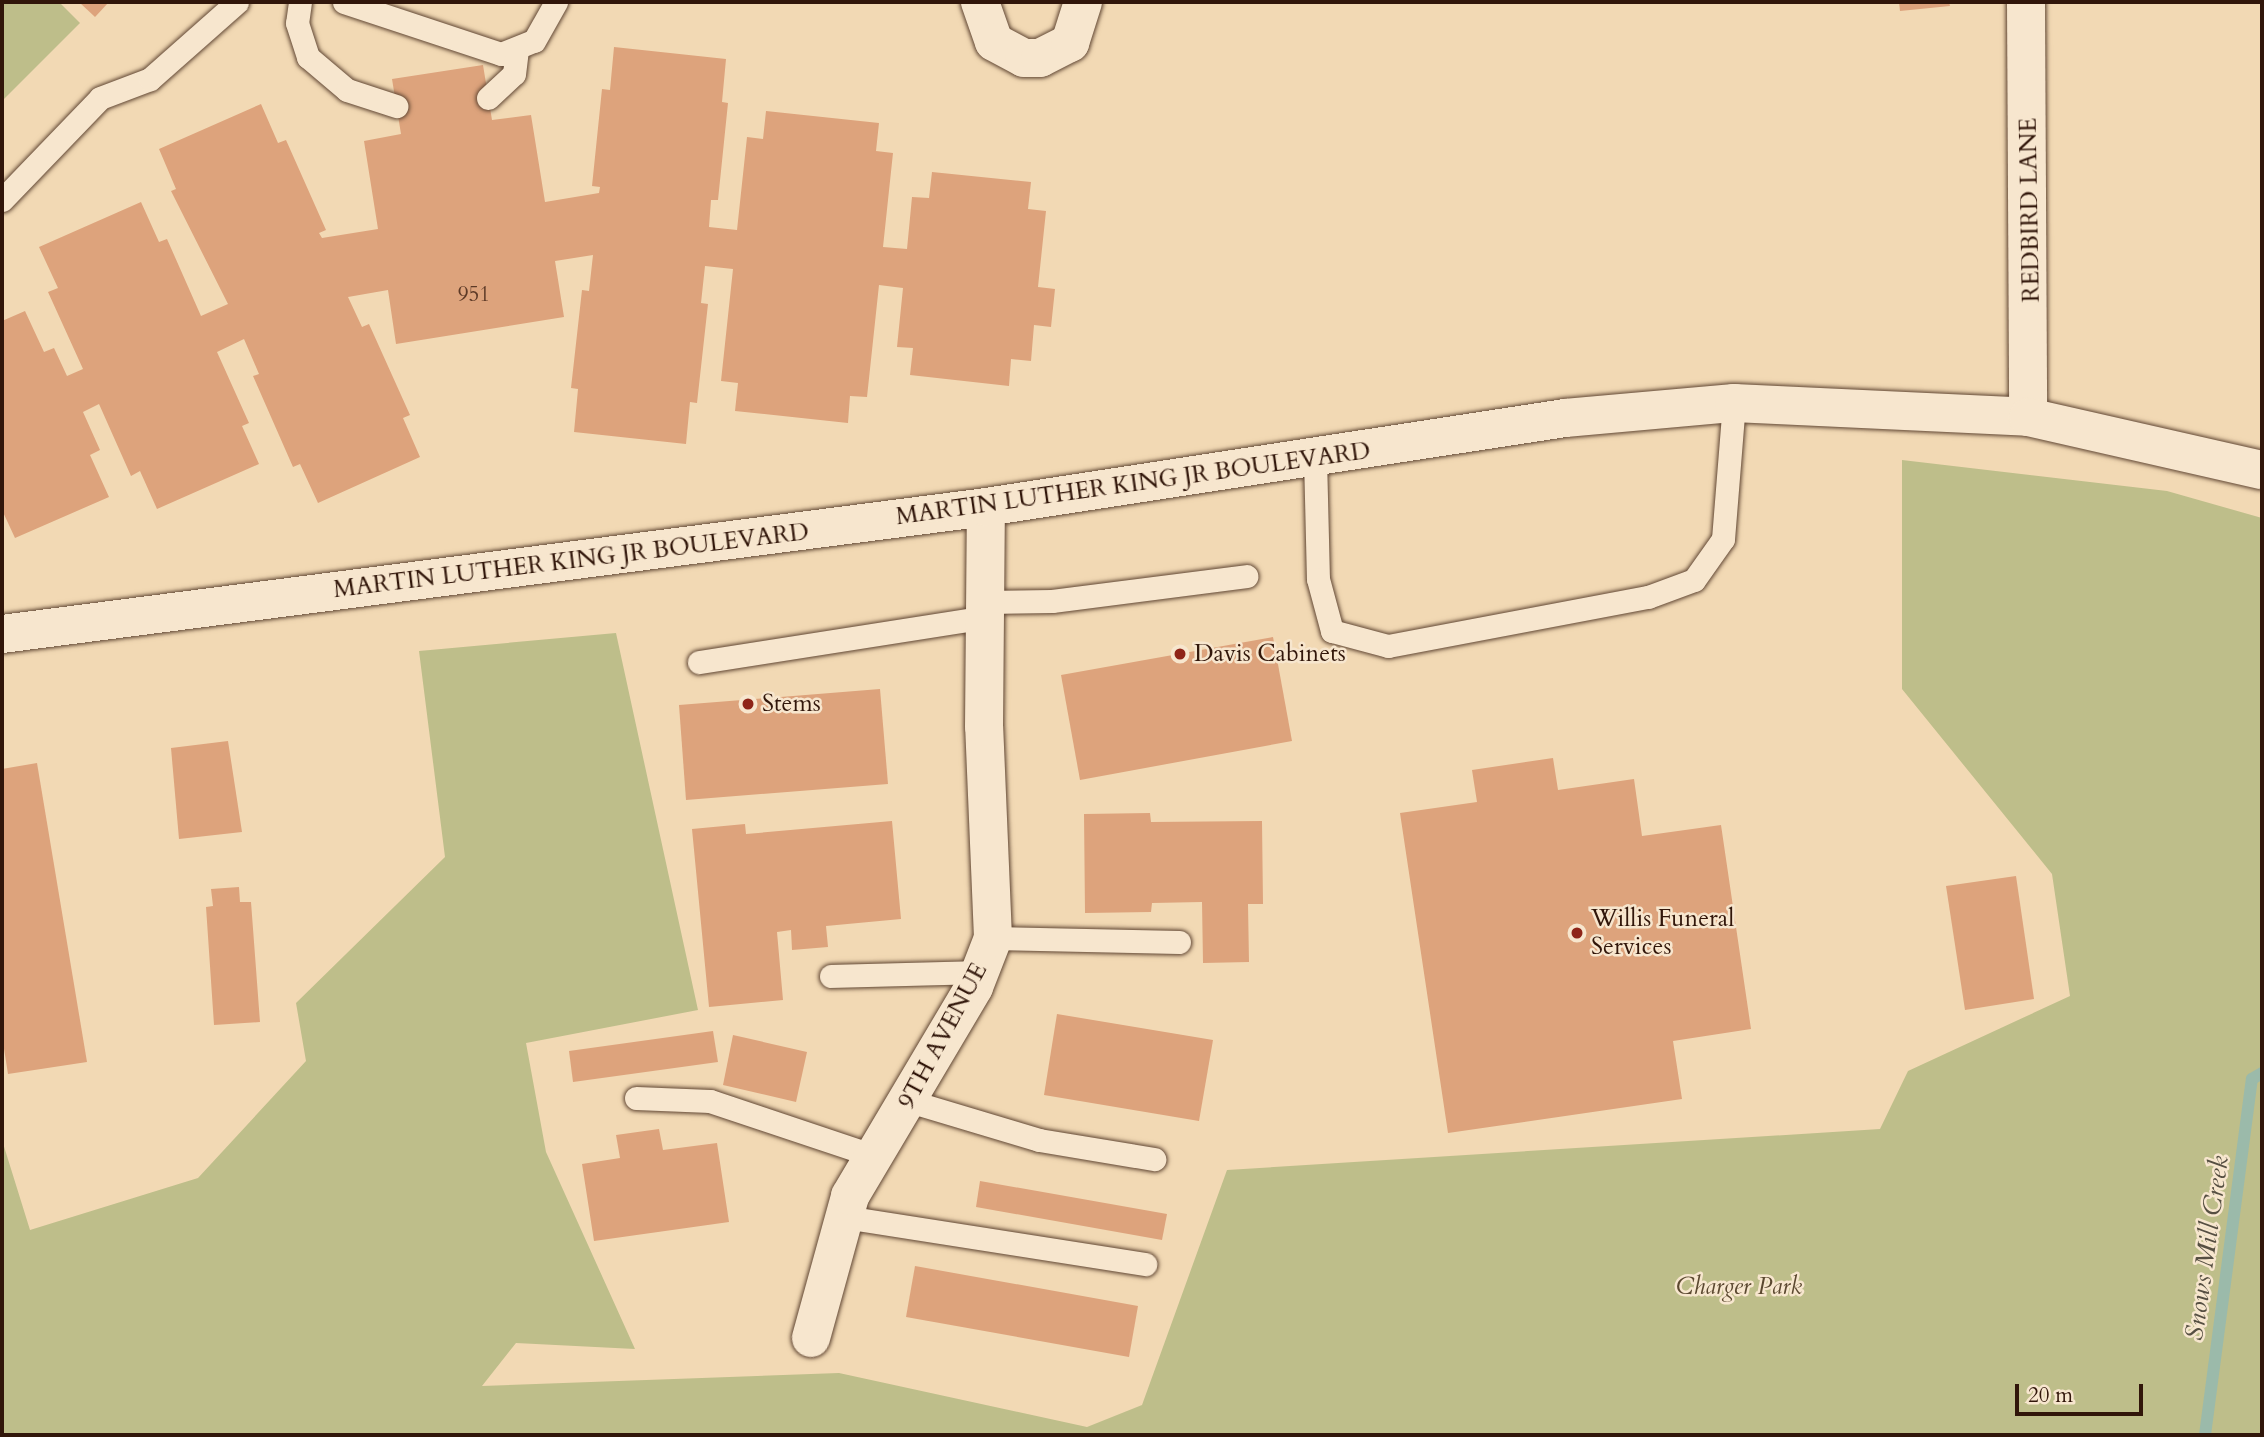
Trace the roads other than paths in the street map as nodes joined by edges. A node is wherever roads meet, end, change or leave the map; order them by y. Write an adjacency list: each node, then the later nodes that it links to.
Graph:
1 (237, 2): 11 (lane)
2 (299, 2): 10 (lane)
3 (344, 2): 8 (lane)
4 (556, 2): 8 (lane)
5 (980, 2): 6 (main road)
6 (1083, 2)
7 (2026, 2): 13 (main road, REDBIRD LANE)
8 (517, 50): 9 (lane)
9 (488, 98)
10 (396, 106)
11 (2, 200)
12 (1734, 404): 13 (main road, MARTIN LUTHER KING JR BOULEVARD); 14 (main road, MARTIN LUTHER KING JR BOULEVARD); 14 (lane)
13 (2028, 417): 15 (main road, MARTIN LUTHER KING JR BOULEVARD)
14 (1315, 457): 16 (main road, MARTIN LUTHER KING JR BOULEVARD)
15 (2262, 470)
16 (986, 507): 18 (main road, 9TH AVENUE); 19 (main road, MARTIN LUTHER KING JR BOULEVARD)
17 (1246, 576): 18 (lane)
18 (985, 610): 20 (lane); 22 (main road, 9TH AVENUE)
19 (2, 634)
20 (699, 662)
21 (1179, 942): 22 (lane)
22 (987, 955): 23 (lane); 25 (main road, 9TH AVENUE)
23 (831, 976)
24 (636, 1098): 26 (lane)
25 (909, 1101): 26 (main road, 9TH AVENUE); 27 (lane)
26 (874, 1156): 28 (main road, 9TH AVENUE)
27 (1154, 1159)
28 (845, 1217): 29 (lane); 30 (main road, 9TH AVENUE)
29 (1146, 1264)
30 (811, 1338)

